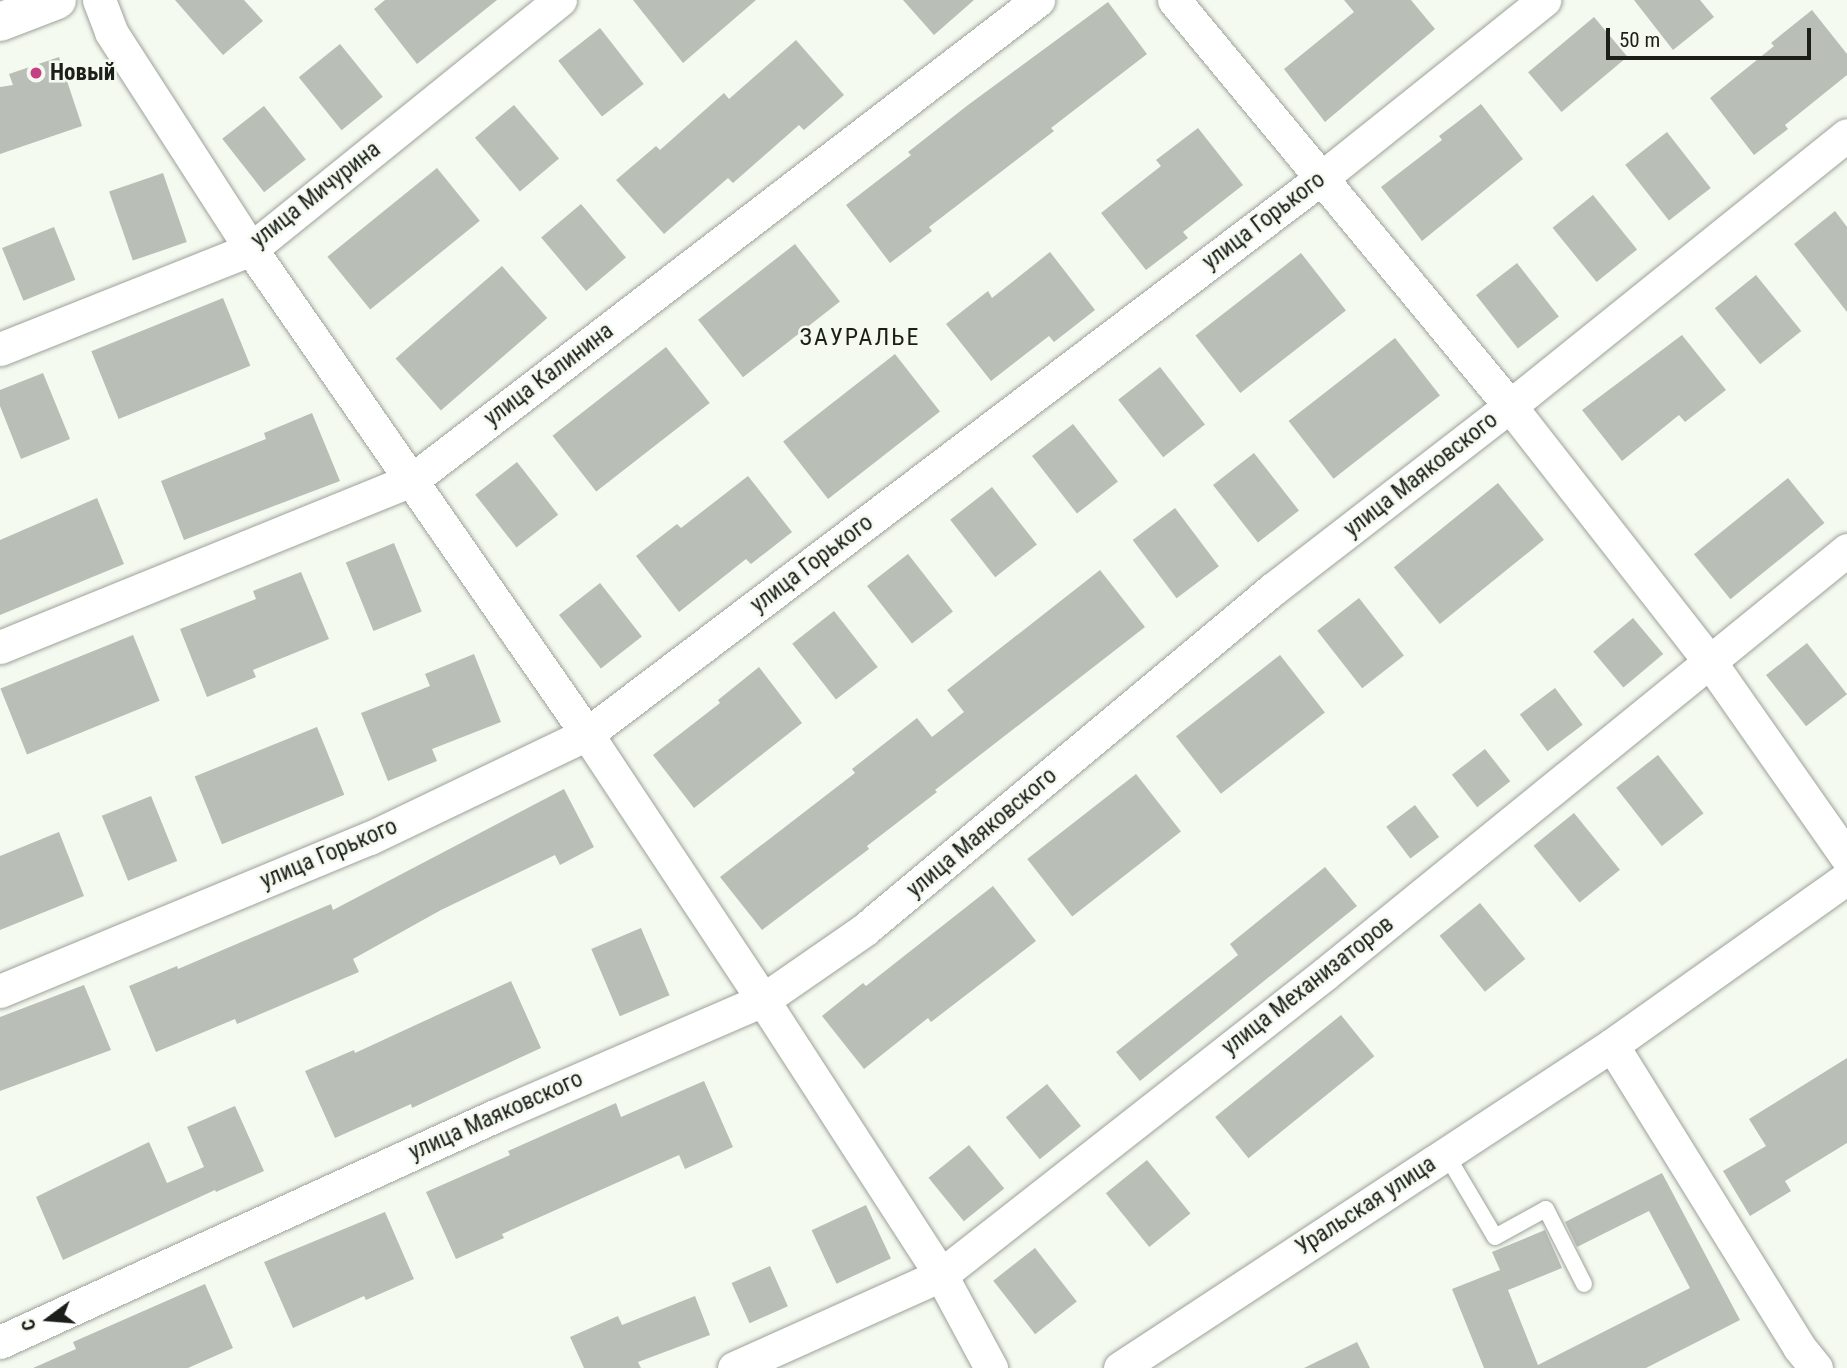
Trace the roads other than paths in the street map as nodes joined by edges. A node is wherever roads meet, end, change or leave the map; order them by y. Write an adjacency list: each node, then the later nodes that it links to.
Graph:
1 (57, 0): 7 (street)
2 (99, 0): 10 (street)
3 (560, 0): 10 (street, улица Мичурина)
4 (1038, 0): 13 (street, улица Калинина)
5 (1174, 0): 9 (street)
6 (1544, 0): 9 (street, улица Горького)
7 (0, 22)
8 (1847, 135): 12 (street, улица Маяковского)
9 (1320, 179): 12 (street); 17 (street, улица Горького)
10 (251, 248): 11 (street, улица Мичурина); 13 (street)
11 (0, 349)
12 (1510, 406): 16 (street); 21 (street, улица Маяковского)
13 (412, 480): 15 (street, улица Калинина); 17 (street)
14 (1847, 550): 16 (street, улица Механизаторов)
15 (0, 647)
16 (1710, 662): 18 (street); 24 (street, улица Механизаторов)
17 (587, 734): 20 (street, улица Горького); 21 (street)
18 (1847, 858)
19 (1847, 878): 22 (street, Уральская улица)
20 (0, 991)
21 (762, 1000): 24 (street); 26 (street, улица Маяковского)
22 (1612, 1045): 23 (street, Уральская улица); 30 (street)
23 (1446, 1154): 25 (lane); 29 (street, Уральская улица)
24 (941, 1275): 27 (street, улица Механизаторов); 28 (street)
25 (1584, 1284)
26 (0, 1342)
27 (734, 1368)
28 (991, 1368)
29 (1120, 1368)
30 (1816, 1368)

